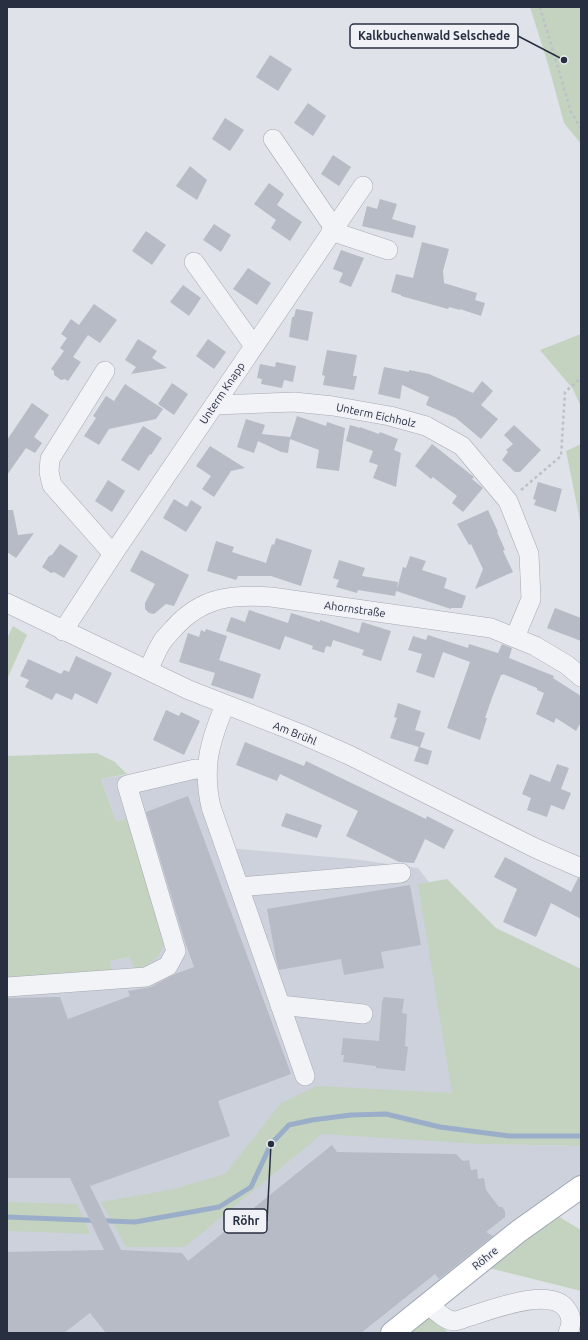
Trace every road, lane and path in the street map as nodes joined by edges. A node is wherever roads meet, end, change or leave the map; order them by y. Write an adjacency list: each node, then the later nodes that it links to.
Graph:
1 (540, 7): 2 (path)
2 (581, 129)
3 (273, 139): 5 (street)
4 (363, 186): 5 (street, Unterm Knapp)
5 (333, 230): 6 (street); 8 (street, Unterm Knapp)
6 (388, 250)
7 (194, 262): 8 (street)
8 (254, 346): 11 (street, Unterm Knapp)
9 (105, 371): 13 (street)
10 (581, 378): 12 (path)
11 (214, 405): 12 (street, Unterm Eichholz); 13 (street, Unterm Knapp)
12 (508, 501): 16 (street, Unterm Eichholz)
13 (112, 554): 15 (street, Unterm Knapp)
14 (7, 604): 15 (street, Am Brühl)
15 (63, 630): 17 (street, Am Brühl)
16 (515, 637): 17 (street, Ahornstraße); 18 (street, Ahornstraße)
17 (148, 670): 19 (street, Am Brühl)
18 (581, 676)
19 (225, 705): 20 (street); 21 (street, Am Brühl)
20 (207, 770): 23 (street); 24 (street)
21 (581, 868)
22 (401, 873): 23 (street)
23 (239, 886): 25 (street)
24 (7, 987)
25 (280, 1005): 26 (street); 27 (street)
26 (363, 1014)
27 (305, 1076)
28 (581, 1187): 29 (main road, Röhre)
29 (428, 1304): 30 (main road, Röhre); 31 (street)
30 (392, 1333)
31 (568, 1333)

